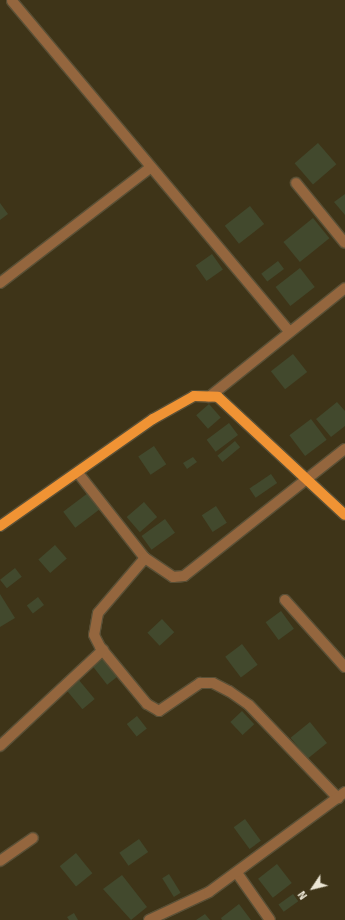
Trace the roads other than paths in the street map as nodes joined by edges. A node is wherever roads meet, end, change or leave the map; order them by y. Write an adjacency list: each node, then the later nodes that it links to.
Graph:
1 (12, 1): 2 (street)
2 (150, 168): 5 (street); 7 (street)
3 (296, 183): 4 (street)
4 (345, 243)
5 (0, 283)
6 (345, 288): 7 (street)
7 (290, 332): 8 (street)
8 (209, 396): 10 (main road); 11 (main road)
9 (345, 449): 11 (street)
10 (78, 473): 13 (main road); 14 (street)
11 (307, 480): 12 (main road); 14 (street)
12 (345, 515)
13 (0, 526)
14 (145, 558): 16 (street)
15 (285, 600): 17 (street)
16 (103, 650): 18 (street); 19 (street)
17 (345, 667)
18 (0, 746)
19 (341, 795): 22 (street)
20 (33, 838): 21 (street)
21 (0, 861)
22 (237, 873): 23 (street); 24 (street)
23 (149, 920)
24 (270, 920)

